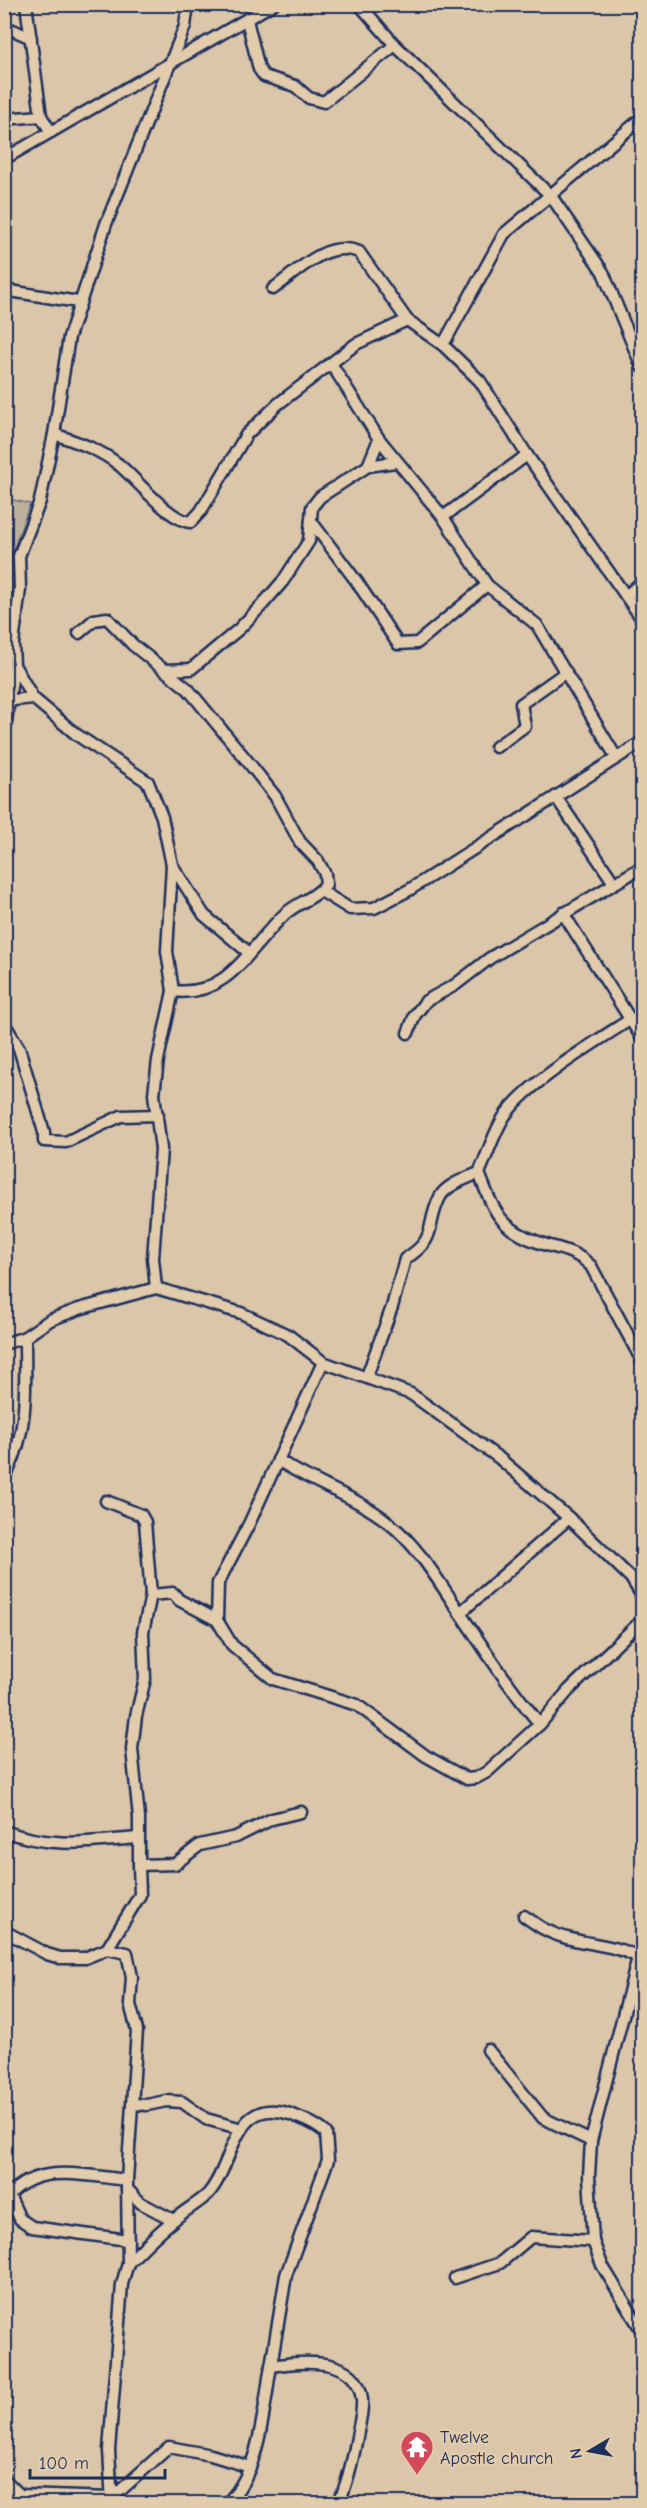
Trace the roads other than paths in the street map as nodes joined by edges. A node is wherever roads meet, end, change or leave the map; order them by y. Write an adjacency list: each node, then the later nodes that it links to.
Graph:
1 (26, 4): 7 (street)
2 (188, 4): 9 (street)
3 (273, 4): 5 (street)
4 (359, 4): 8 (street)
5 (247, 20): 8 (street); 9 (street)
6 (4, 26): 7 (street)
7 (31, 38): 10 (street)
8 (395, 45): 15 (street)
9 (170, 65): 13 (street); 18 (street)
10 (41, 116): 12 (street); 13 (street)
11 (642, 118): 15 (street)
12 (4, 119)
13 (51, 132): 14 (street)
14 (4, 159)
15 (551, 196): 20 (street); 22 (street)
16 (273, 289): 19 (street)
17 (4, 290): 18 (street)
18 (78, 302): 23 (street)
19 (407, 320): 20 (street); 21 (street)
20 (443, 345): 25 (street)
21 (332, 365): 23 (street); 24 (street)
22 (642, 366)
23 (54, 434): 34 (street)
24 (379, 440): 26 (street); 27 (street)
25 (527, 455): 28 (street); 32 (street)
26 (395, 462): 27 (street); 28 (street)
27 (368, 466): 29 (street)
28 (443, 517): 31 (street)
29 (311, 522): 31 (street); 38 (street)
30 (642, 582): 32 (street)
31 (487, 585): 40 (street)
32 (626, 596): 35 (street)
33 (4, 610): 34 (street)
34 (16, 615): 37 (street)
35 (642, 618)
36 (79, 633): 39 (street)
37 (14, 665): 42 (street); 43 (street)
38 (191, 669): 39 (street); 41 (street)
39 (164, 670): 41 (street)
40 (566, 672): 46 (street); 47 (street)
41 (188, 688): 53 (street)
42 (33, 698): 43 (street); 49 (street)
43 (6, 701): 44 (street)
44 (4, 736)
45 (642, 742): 47 (street)
46 (496, 747)
47 (616, 757): 48 (street)
48 (556, 797): 52 (street); 53 (street)
49 (172, 865): 55 (street); 56 (street)
50 (639, 869): 51 (street); 52 (street)
51 (642, 882)
52 (614, 883): 54 (street)
53 (321, 891): 55 (street)
54 (563, 913): 57 (street); 59 (street)
55 (248, 952): 56 (street)
56 (173, 991): 61 (street)
57 (631, 1019): 60 (street); 62 (street)
58 (4, 1023): 61 (street)
59 (408, 1033)
60 (642, 1038)
61 (158, 1115): 63 (street)
62 (479, 1173): 66 (street); 68 (street)
63 (156, 1288): 64 (street); 67 (street)
64 (26, 1337): 65 (street); 70 (street)
65 (4, 1344)
66 (642, 1361)
67 (323, 1362): 68 (street); 69 (street)
68 (367, 1376): 72 (street)
69 (278, 1460): 75 (street); 76 (street)
70 (4, 1472)
71 (106, 1501): 73 (street)
72 (569, 1518): 74 (street); 75 (street)
73 (151, 1594): 76 (street); 81 (street)
74 (642, 1596)
75 (460, 1613): 78 (street)
76 (217, 1620): 78 (street)
77 (642, 1620): 78 (street)
78 (540, 1724)
79 (301, 1812): 82 (street)
80 (4, 1831): 81 (street)
81 (138, 1838): 82 (street)
82 (139, 1865): 85 (street)
83 (524, 1916): 86 (street)
84 (4, 1931): 85 (street)
85 (107, 1948): 88 (street)
86 (640, 1953): 90 (street)
87 (489, 2050): 90 (street)
88 (133, 2104): 89 (street); 91 (street)
89 (242, 2128): 93 (street); 99 (street)
90 (591, 2141): 95 (street)
91 (127, 2185): 92 (street); 93 (street); 94 (street)
92 (7, 2194): 94 (street)
93 (173, 2220): 96 (street)
94 (128, 2240): 96 (street)
95 (593, 2241): 97 (street); 98 (street)
96 (128, 2263): 102 (street)
97 (455, 2278)
98 (642, 2331)
99 (271, 2366): 100 (street); 104 (street)
100 (250, 2467): 102 (street); 103 (street)
101 (4, 2479): 102 (street)
102 (112, 2501)
103 (226, 2504)
104 (338, 2504)

